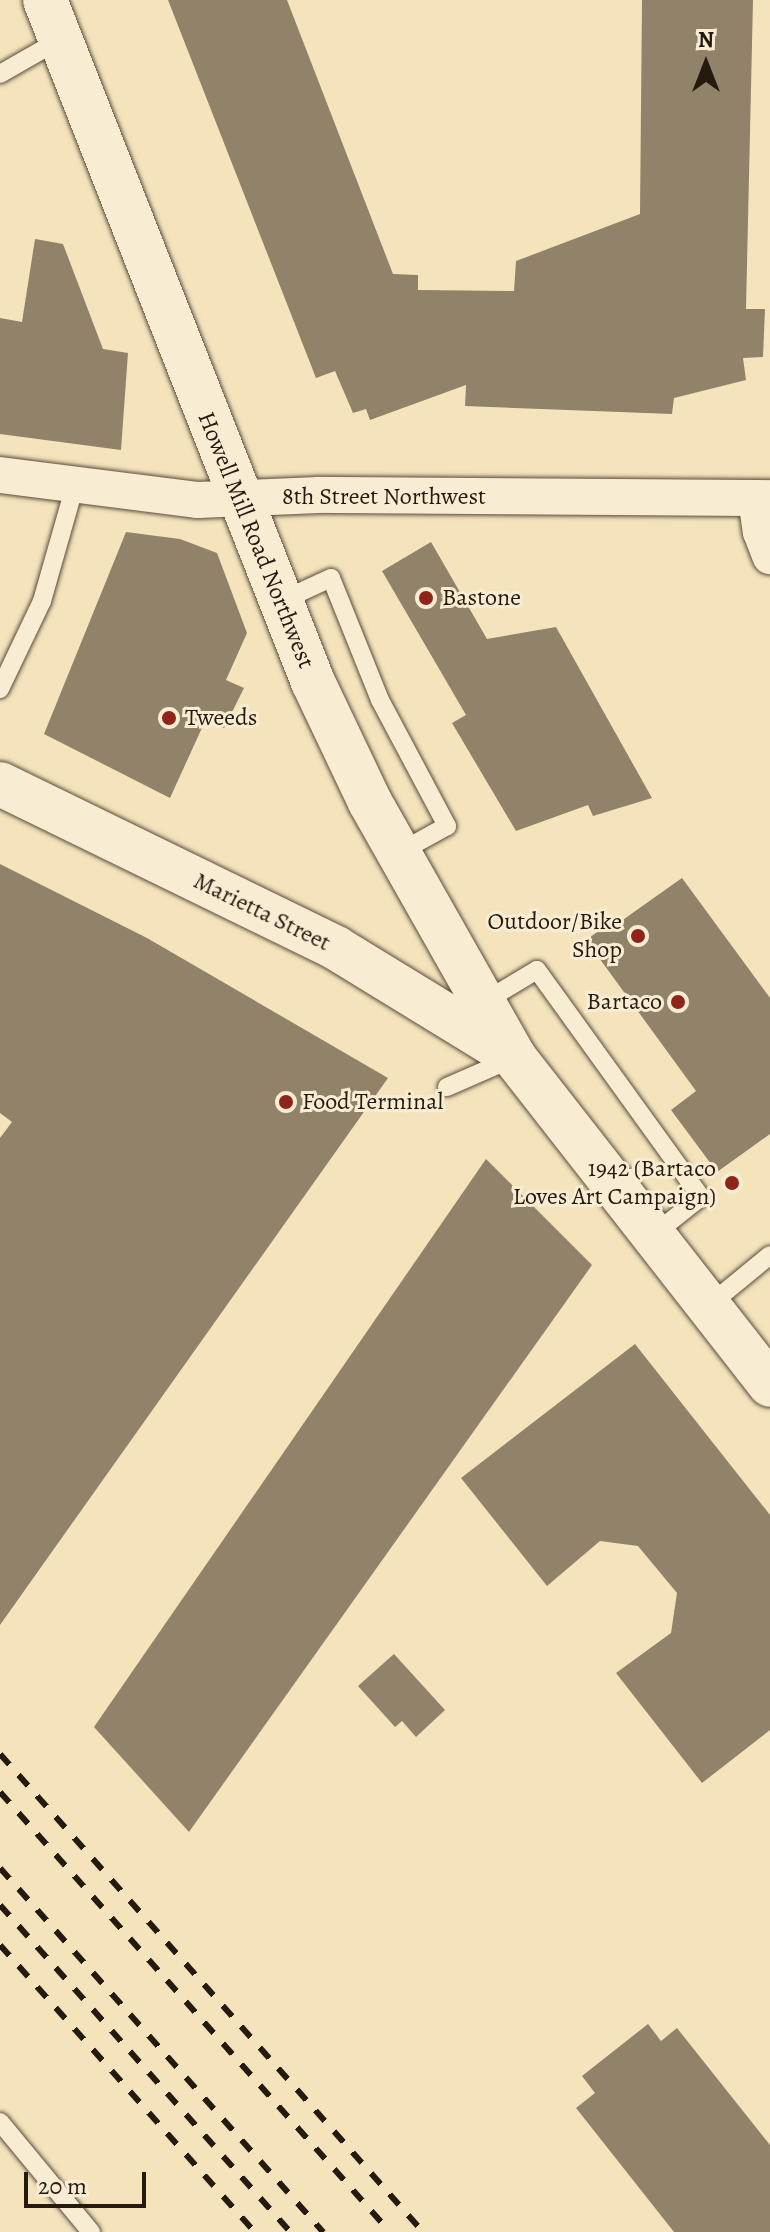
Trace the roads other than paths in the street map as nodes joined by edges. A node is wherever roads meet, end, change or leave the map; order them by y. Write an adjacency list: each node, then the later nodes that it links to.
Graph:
1 (53, 20): 2 (lane); 5 (main road, Howell Mill Road Northwest)
2 (0, 74)
3 (0, 475): 4 (street, 8th Street Northwest)
4 (75, 485): 5 (street, 8th Street Northwest); 8 (lane)
5 (239, 498): 6 (street, 8th Street Northwest); 10 (main road, Howell Mill Road Northwest)
6 (763, 498): 7 (street)
7 (770, 556)
8 (0, 689)
9 (0, 784): 11 (main road, Marietta Street)
10 (482, 1003): 11 (main road, Howell Mill Road Northwest); 13 (lane)
11 (514, 1057): 12 (lane); 13 (main road)
12 (447, 1087)
13 (653, 1235): 15 (main road)
14 (770, 1255): 15 (lane)
15 (708, 1306): 16 (main road)
16 (770, 1385)
17 (0, 2122): 18 (lane)
18 (91, 2232)

